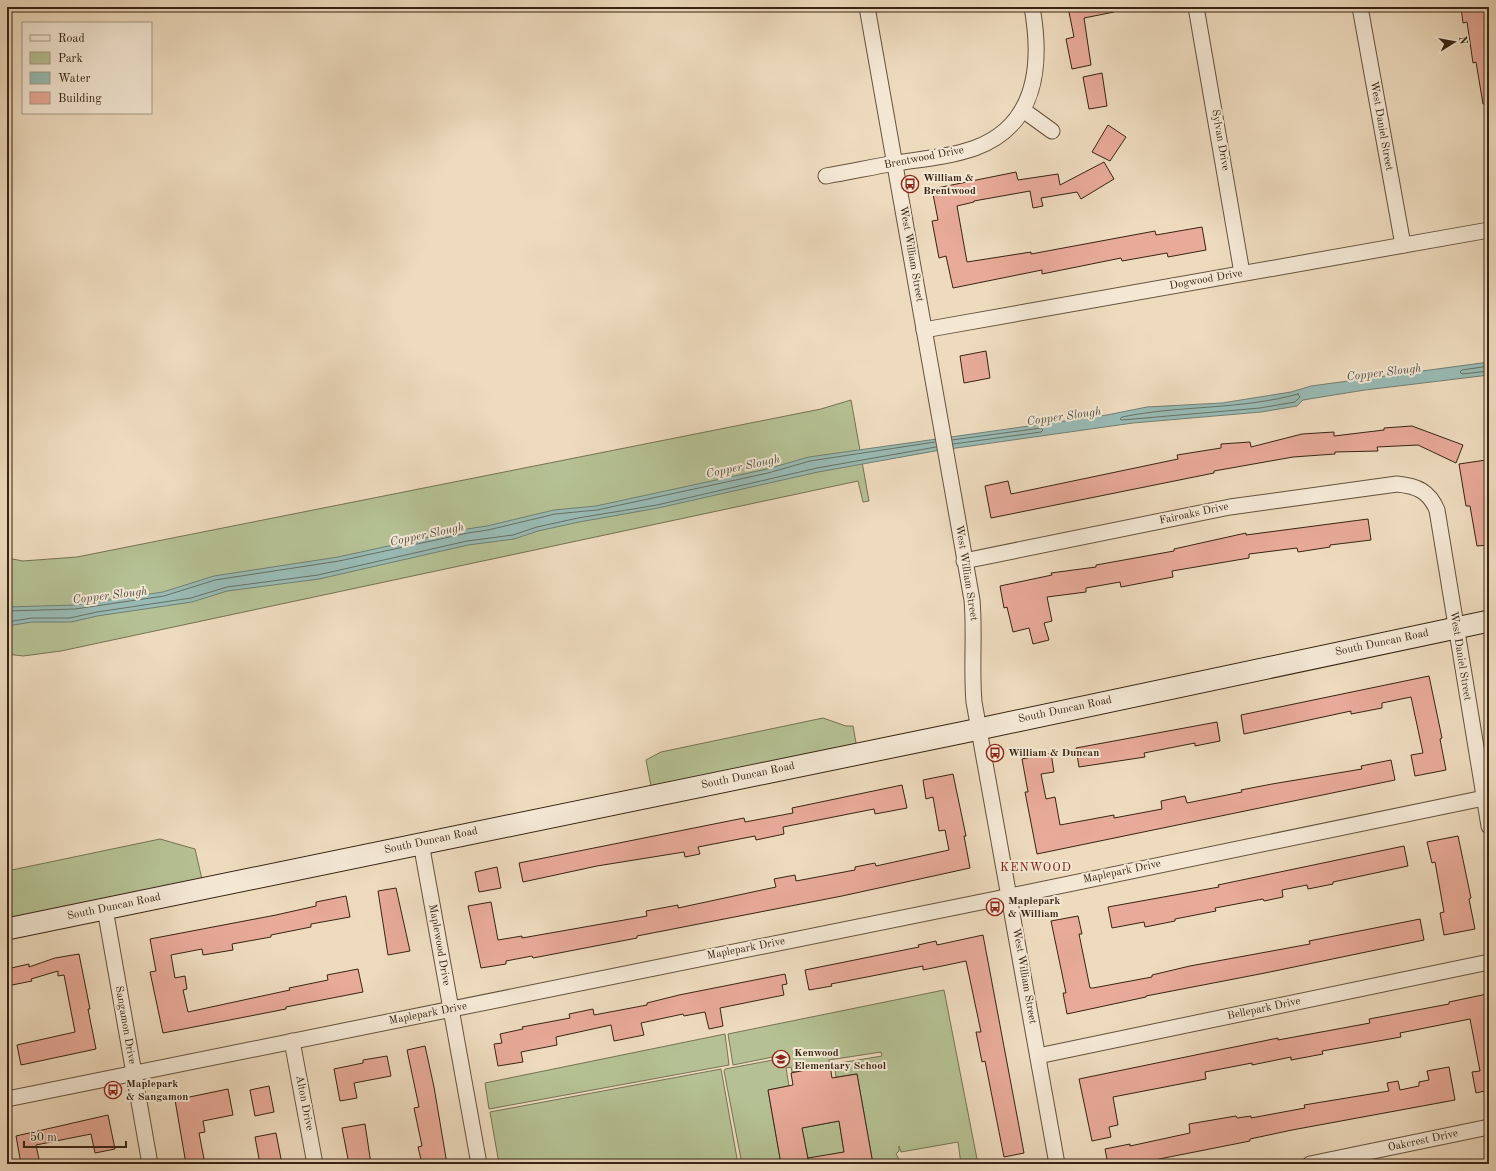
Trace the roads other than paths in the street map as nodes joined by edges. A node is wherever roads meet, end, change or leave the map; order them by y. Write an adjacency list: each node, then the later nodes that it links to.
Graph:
1 (867, 7): 7 (street, West William Street)
2 (1032, 7): 5 (street, Brentwood Drive)
3 (1196, 7): 11 (street, Sylvan Drive)
4 (1360, 7): 10 (street, West Daniel Street)
5 (1023, 110): 6 (street); 7 (street, Brentwood Drive)
6 (1052, 131)
7 (895, 163): 8 (street, Brentwood Drive); 12 (street, West William Street)
8 (826, 176)
9 (1489, 230): 10 (street, Dogwood Drive)
10 (1402, 245): 11 (street, Dogwood Drive)
11 (1242, 273): 12 (street, Dogwood Drive)
12 (924, 330): 14 (street, West William Street)
13 (1424, 491): 14 (street, Fairoaks Drive); 16 (street, West Daniel Street)
14 (964, 561): 17 (street, West William Street)
15 (1489, 621): 16 (main road, South Duncan Road)
16 (1456, 628): 17 (main road, South Duncan Road); 18 (street, West Daniel Street)
17 (980, 728): 20 (main road, South Duncan Road); 21 (street, West William Street)
18 (1484, 798): 19 (street, West Daniel Street); 21 (street, Maplepark Drive)
19 (1489, 826)
20 (421, 843): 22 (main road, South Duncan Road); 25 (street, Maplewood Drive)
21 (1009, 896): 25 (street, Maplepark Drive); 27 (street, West William Street)
22 (104, 909): 23 (main road, South Duncan Road); 28 (street, Sangamon Drive)
23 (7, 929)
24 (1489, 962): 27 (street, Bellepark Drive)
25 (450, 1009): 26 (street, Maplepark Drive); 33 (street, Maplewood Drive)
26 (292, 1041): 28 (street, Maplepark Drive); 32 (street, Alton Drive)
27 (1038, 1056): 34 (street, West William Street)
28 (133, 1073): 29 (street, Maplepark Drive); 31 (street, Sangamon Drive)
29 (7, 1099)
30 (1489, 1127): 35 (street, Oakcrest Drive)
31 (150, 1164)
32 (315, 1164)
33 (479, 1164)
34 (1057, 1164)
35 (1310, 1164)

